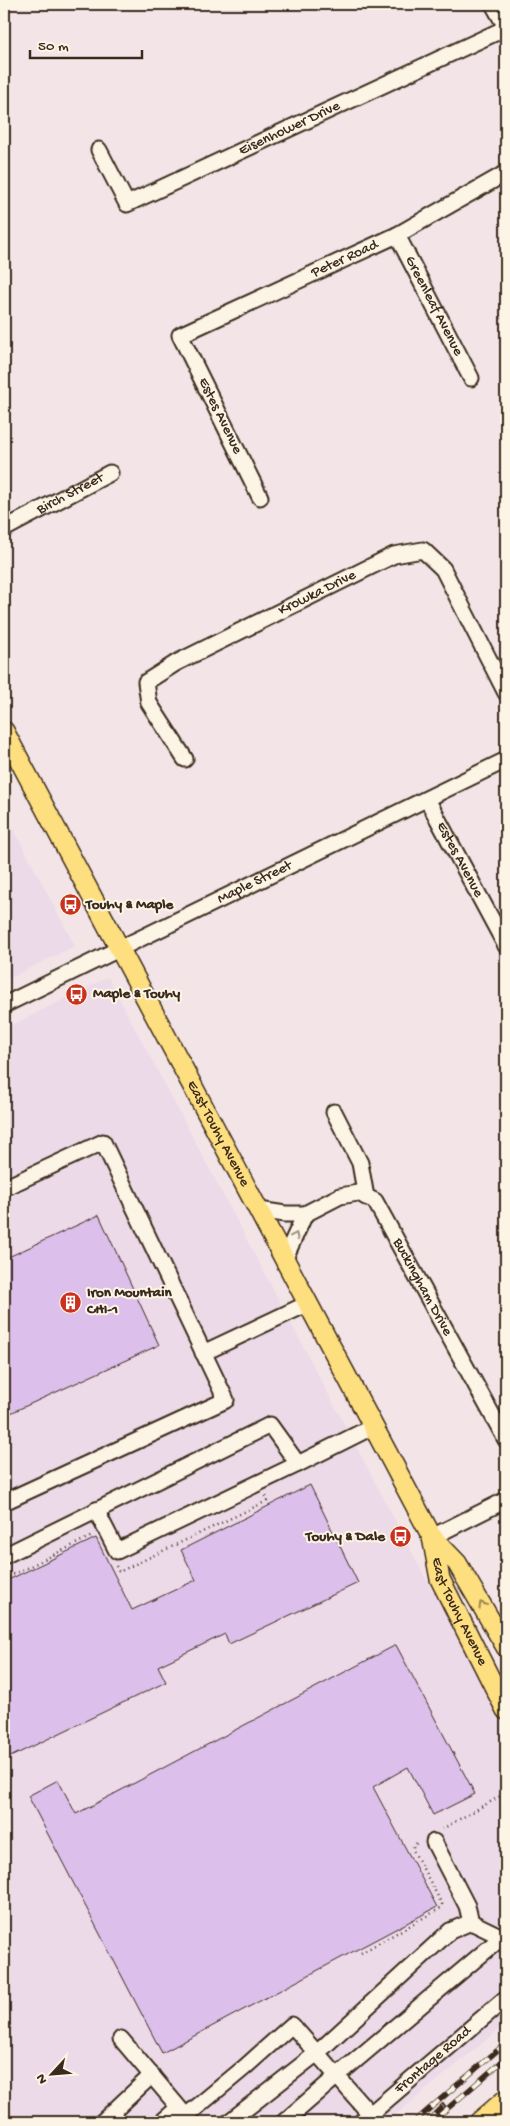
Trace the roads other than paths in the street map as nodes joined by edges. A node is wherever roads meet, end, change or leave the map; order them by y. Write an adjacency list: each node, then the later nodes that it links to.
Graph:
1 (493, 4): 2 (street)
2 (506, 27): 3 (street, Eisenhower Drive)
3 (99, 150)
4 (506, 173): 5 (street, Peter Road)
5 (397, 235): 6 (street, Peter Road); 7 (street, Greenleaf Avenue)
6 (180, 336): 9 (street, Estes Avenue)
7 (471, 378)
8 (110, 473): 10 (street, Birch Street)
9 (260, 497)
10 (4, 529)
11 (506, 693): 13 (street, Krowka Drive)
12 (4, 731): 17 (main road, East Touhy Avenue)
13 (185, 759)
14 (506, 760): 15 (street, Maple Street)
15 (427, 799): 16 (street, Estes Avenue); 17 (street, Maple Street)
16 (506, 946)
17 (118, 948): 18 (street, Maple Street); 22 (main road, East Touhy Avenue)
18 (4, 1005)
19 (334, 1112): 21 (street)
20 (4, 1188): 26 (street)
21 (366, 1197): 23 (street); 28 (street, Buckingham Drive)
22 (259, 1210): 23 (street); 24 (main road, East Touhy Avenue)
23 (305, 1214): 24 (street, one-way to 23)
24 (285, 1258): 25 (main road, East Touhy Avenue)
25 (309, 1303): 26 (street); 27 (main road, East Touhy Avenue)
26 (203, 1353): 31 (street)
27 (374, 1426): 29 (street); 33 (main road, East Touhy Avenue)
28 (506, 1440)
29 (298, 1464): 32 (street); 32 (street)
30 (506, 1500): 33 (street)
31 (4, 1502)
32 (96, 1510): 34 (street)
33 (432, 1537): 35 (main road, East Touhy Avenue, one-way to 33); 36 (main road, East Touhy Avenue)
34 (4, 1556)
35 (506, 1645)
36 (506, 1710)
37 (434, 1842): 38 (street)
38 (471, 1922): 39 (street); 42 (street)
39 (504, 1937): 44 (street)
40 (506, 1998): 47 (street, Frontage Road)
41 (122, 2039): 43 (street)
42 (317, 2053): 44 (street); 46 (street); 50 (street)
43 (152, 2076): 46 (street); 48 (street)
44 (337, 2076): 47 (street); 51 (street)
45 (506, 2099): 52 (main road)
46 (185, 2115): 49 (street)
47 (366, 2118)
48 (102, 2122)
49 (162, 2122)
50 (228, 2122)
51 (284, 2122)
52 (479, 2122)

